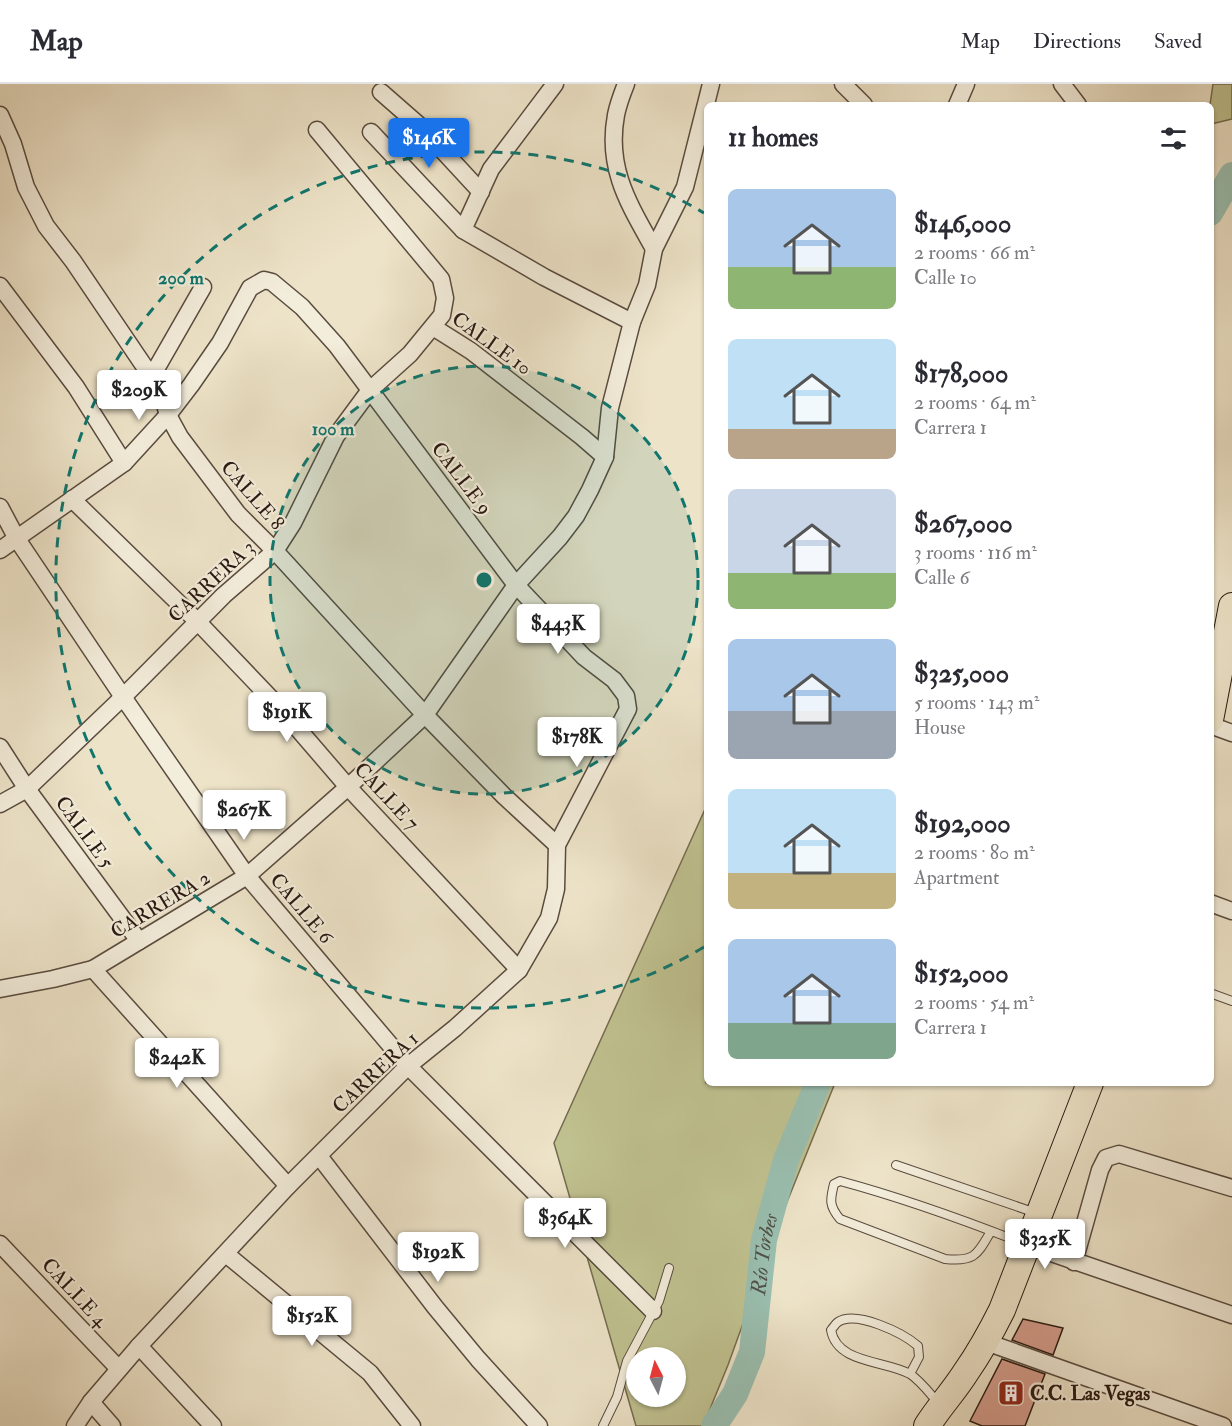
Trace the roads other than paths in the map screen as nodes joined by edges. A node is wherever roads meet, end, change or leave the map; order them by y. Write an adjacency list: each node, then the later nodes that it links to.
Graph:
1 (555, 84): 16 (street)
2 (626, 84): 18 (street)
3 (711, 84): 8 (street)
4 (843, 84): 9 (street)
5 (966, 84): 10 (street)
6 (1062, 84): 11 (street)
7 (381, 92): 16 (street)
8 (706, 102)
9 (861, 102)
10 (958, 102)
11 (1076, 102)
12 (704, 112): 18 (street)
13 (0, 115): 23 (street, CALLE 8)
14 (317, 130): 22 (street, CALLE 10)
15 (371, 132): 17 (street)
16 (481, 192): 17 (street)
17 (463, 230): 21 (street)
18 (654, 249): 21 (street)
19 (0, 286): 27 (street)
20 (203, 287): 23 (street)
21 (632, 322): 26 (street)
22 (433, 327): 24 (street, CARRERA 3); 26 (street, CALLE 10)
23 (152, 376): 25 (street, CALLE 8)
24 (370, 390): 25 (street, CALLE 9); 32 (street, CARRERA 3); 33 (street, CALLE 9)
25 (168, 415): 27 (street); 32 (street, CALLE 8)
26 (605, 457): 33 (street, CARRERA 2)
27 (124, 463): 28 (street)
28 (72, 499): 30 (street); 35 (street, CALLE 7)
29 (0, 507): 30 (street, CALLE 6)
30 (17, 539): 31 (street); 36 (street, CALLE 6)
31 (0, 550)
32 (275, 551): 35 (street, CARRERA 3); 39 (street, CALLE 8)
33 (516, 585): 38 (street, CALLE 9); 39 (street, CARRERA 2)
34 (1231, 610): 37 (main road)
35 (196, 621): 36 (street, CARRERA 3); 43 (street, CALLE 7)
36 (123, 697): 44 (street, CARRERA 3); 47 (street, CALLE 6)
37 (1214, 701)
38 (628, 710): 46 (street, CARRERA 1)
39 (425, 715): 43 (street, CARRERA 2); 46 (street, CALLE 8)
40 (1214, 725): 41 (street)
41 (1232, 733)
42 (0, 747): 44 (street, CALLE 5)
43 (348, 787): 47 (street, CARRERA 2); 52 (street, CALLE 7)
44 (27, 789): 45 (street, CARRERA 3); 50 (street, CALLE 5)
45 (0, 804)
46 (557, 845): 52 (street, CARRERA 1)
47 (247, 876): 50 (street, CARRERA 2); 56 (street, CALLE 6)
48 (1214, 904): 49 (street)
49 (1232, 911)
50 (139, 941): 51 (street, CARRERA 2)
51 (93, 969): 53 (street, CARRERA 2); 60 (street)
52 (519, 970): 56 (street, CARRERA 1)
53 (0, 989)
54 (1214, 994): 55 (lane)
55 (1232, 1001)
56 (408, 1066): 58 (street, CARRERA 1); 69 (street, CALLE 6)
57 (1089, 1086): 62 (main road)
58 (319, 1156): 60 (street, CARRERA 1); 81 (street)
59 (896, 1165): 62 (lane)
60 (288, 1186): 66 (street, CARRERA 1)
61 (1232, 1188): 67 (street)
62 (1040, 1214): 65 (main road)
63 (991, 1231): 63 (lane); 65 (lane)
64 (0, 1244): 73 (street, CALLE 4)
65 (1028, 1245): 67 (street); 71 (main road)
66 (226, 1254): 72 (street, CARRERA 1); 80 (street)
67 (1074, 1262): 70 (street)
68 (669, 1268): 69 (lane)
69 (653, 1311): 82 (lane)
70 (1232, 1315)
71 (986, 1342): 76 (main road); 83 (street)
72 (139, 1346): 73 (street, CARRERA 1); 79 (street)
73 (119, 1369): 75 (street, CARRERA 1)
74 (910, 1374): 74 (lane); 76 (lane)
75 (92, 1402): 77 (street, CARRERA 1); 78 (street)
76 (934, 1416)
77 (75, 1426)
78 (112, 1426)
79 (213, 1426)
80 (412, 1426)
81 (539, 1426)
82 (603, 1426)
83 (1223, 1426)

